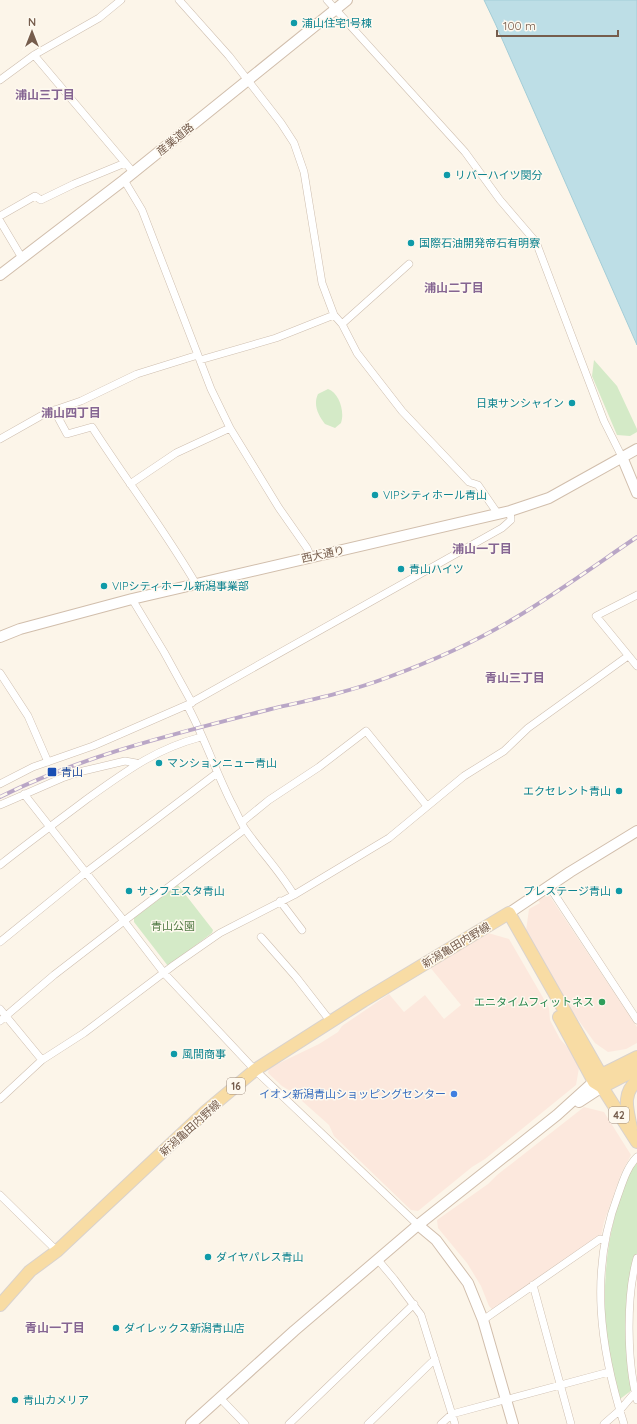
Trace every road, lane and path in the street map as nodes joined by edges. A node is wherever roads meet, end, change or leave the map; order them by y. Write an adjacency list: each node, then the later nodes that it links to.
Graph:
1 (121, 0): 6 (street)
2 (179, 0): 8 (street)
3 (327, 0): 5 (street)
4 (348, 0): 5 (street, 産業道路)
5 (336, 10): 8 (street, 産業道路); 24 (street)
6 (34, 55): 7 (street); 9 (street)
7 (0, 80)
8 (247, 81): 10 (street, 産業道路); 17 (street)
9 (125, 163): 10 (street); 12 (street)
10 (132, 172): 11 (street, 産業道路)
11 (124, 180): 14 (street, 産業道路); 19 (street)
12 (0, 216)
13 (0, 221): 14 (street)
14 (22, 258): 16 (street, 産業道路)
15 (409, 264): 18 (street)
16 (0, 275)
17 (334, 315): 18 (street); 19 (street)
18 (342, 324): 28 (street)
19 (199, 357): 20 (street); 21 (street)
20 (54, 410): 22 (street); 25 (street)
21 (230, 428): 25 (street); 29 (street)
22 (0, 439)
23 (637, 448): 24 (street, 西大通り)
24 (622, 457): 26 (street); 27 (street, 西大通り)
25 (130, 484): 30 (street)
26 (637, 493)
27 (510, 511): 28 (street, 西大通り); 37 (street)
28 (498, 514): 29 (street, 西大通り)
29 (311, 557): 30 (street, 西大通り)
30 (196, 584): 32 (street, 西大通り)
31 (637, 595): 34 (street)
32 (132, 599): 33 (street, 西大通り); 37 (street)
33 (0, 637)
34 (628, 656): 35 (street); 45 (street)
35 (637, 666)
36 (0, 673): 39 (street)
37 (189, 704): 38 (street); 39 (street)
38 (201, 737): 40 (street); 41 (street)
39 (48, 762): 42 (street)
40 (136, 763): 43 (street); 47 (street)
41 (217, 774): 46 (street); 51 (street)
42 (0, 784)
43 (24, 794): 44 (street); 47 (street)
44 (0, 805)
45 (427, 806): 46 (street); 53 (street)
46 (242, 822): 48 (street)
47 (50, 826): 50 (street); 51 (street)
48 (245, 829): 53 (street); 56 (street)
49 (637, 831): 52 (street)
50 (0, 865)
51 (86, 873): 56 (street); 59 (street)
52 (549, 886): 55 (street); 63 (street)
53 (294, 894): 54 (street)
54 (280, 901): 57 (street); 60 (street)
55 (507, 915): 64 (main road, 新潟亀田内野線 / 16); 70 (main road)
56 (124, 921): 60 (street); 62 (street)
57 (302, 930)
58 (261, 937): 64 (street)
59 (0, 942)
60 (164, 973): 66 (street); 68 (street)
61 (0, 1009): 62 (street)
62 (3, 1018): 66 (street)
63 (637, 1020)
64 (331, 1022): 68 (main road, 新潟亀田内野線 / 16)
65 (637, 1056): 70 (main road)
66 (42, 1060): 71 (street)
67 (637, 1069): 70 (main road)
68 (254, 1070): 75 (street); 77 (main road, 新潟亀田内野線 / 16)
69 (637, 1081): 72 (main road)
70 (599, 1082): 72 (main road, 42); 75 (street)
71 (0, 1099)
72 (635, 1139)
73 (637, 1157): 76 (street)
74 (0, 1195): 77 (street)
75 (418, 1225): 79 (street); 83 (street)
76 (605, 1240): 80 (street); 85 (street)
77 (57, 1251): 82 (main road, 新潟亀田内野線 / 16)
78 (637, 1258): 87 (street)
79 (378, 1260): 81 (street); 88 (street)
80 (533, 1286): 83 (street); 86 (street)
81 (414, 1304): 84 (street); 95 (street)
82 (0, 1305)
83 (483, 1320): 89 (street)
84 (435, 1359): 92 (street); 96 (street)
85 (609, 1372): 86 (street); 91 (street)
86 (559, 1384): 89 (street); 100 (street)
87 (636, 1390): 90 (street); 91 (street)
88 (220, 1398): 93 (street); 94 (street)
89 (506, 1399): 92 (street); 99 (street)
90 (637, 1400)
91 (620, 1410): 101 (street); 102 (street)
92 (452, 1414): 97 (street); 98 (street)
93 (191, 1424)
94 (245, 1424)
95 (289, 1424)
96 (368, 1424)
97 (441, 1424)
98 (454, 1424)
99 (513, 1424)
100 (571, 1424)
101 (604, 1424)
102 (624, 1424)

